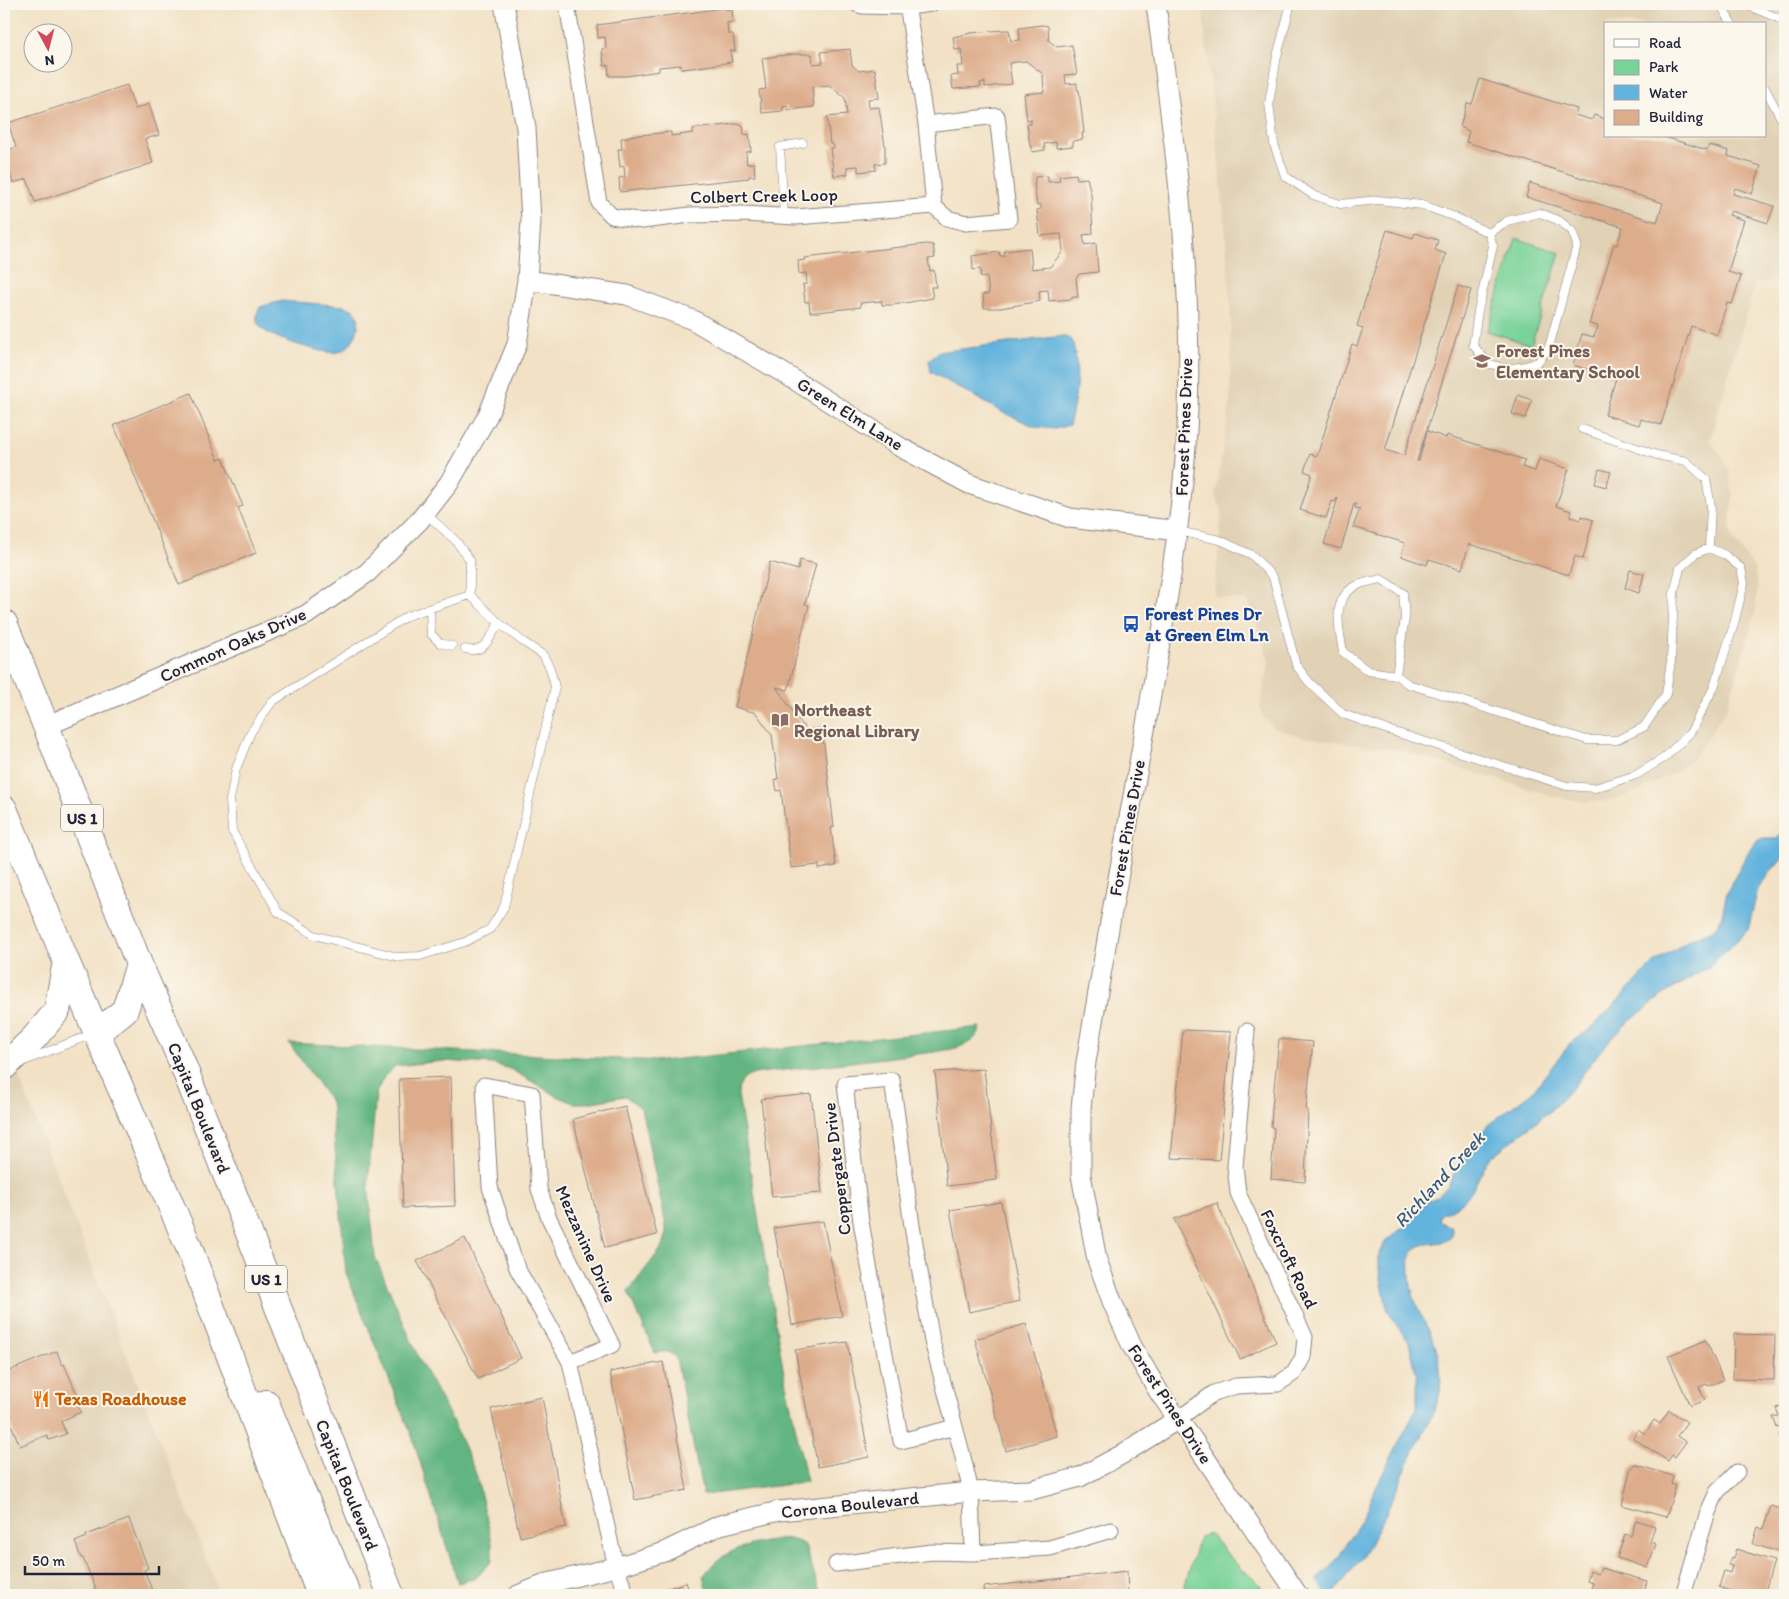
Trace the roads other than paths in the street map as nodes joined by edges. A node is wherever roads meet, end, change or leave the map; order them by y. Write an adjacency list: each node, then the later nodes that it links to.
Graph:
1 (504, 4): 19 (street, Common Oaks Drive)
2 (567, 4): 17 (street, Colbert Creek Loop)
3 (856, 4): 9 (street)
4 (931, 4): 9 (street)
5 (1156, 4): 22 (street, Forest Pines Drive)
6 (1289, 4): 18 (lane)
7 (1720, 4): 10 (lane)
8 (1744, 4): 11 (lane)
9 (908, 5): 13 (street)
10 (1731, 22)
11 (1785, 22)
12 (1766, 90): 14 (lane)
13 (926, 124): 16 (street); 16 (street)
14 (1785, 126)
15 (803, 143): 17 (lane)
16 (934, 206): 17 (street, Colbert Creek Loop)
17 (784, 216)
18 (1489, 233): 18 (lane)
19 (527, 280): 21 (street, Common Oaks Drive); 22 (street, Green Elm Lane)
20 (1582, 429): 23 (lane)
21 (426, 513): 24 (lane); 31 (street, Common Oaks Drive)
22 (1178, 531): 23 (lane); 40 (street, Forest Pines Drive)
23 (1708, 548): 30 (lane)
24 (470, 595): 25 (lane); 27 (lane)
25 (430, 609): 27 (lane); 28 (lane)
26 (4, 622): 31 (highway, Capital Boulevard / US 1)
27 (499, 623): 29 (lane)
28 (452, 646)
29 (465, 649)
30 (1396, 675): 30 (lane)
31 (46, 726): 34 (highway, Capital Boulevard / US 1)
32 (4, 809): 33 (highway)
33 (66, 961): 35 (highway); 37 (highway)
34 (139, 964): 35 (highway); 48 (highway, Capital Boulevard / US 1)
35 (98, 1032): 37 (lane); 38 (highway)
36 (1247, 1032): 40 (street, Foxcroft Road)
37 (4, 1068)
38 (210, 1304): 49 (highway); 50 (highway)
39 (570, 1362): 39 (street, Mezzanine Drive); 47 (street, Mezzanine Drive)
40 (1178, 1419): 43 (street, Corona Boulevard); 53 (street, Forest Pines Drive)
41 (955, 1428): 41 (street, Coppergate Drive); 43 (street, Coppergate Drive)
42 (1736, 1472): 54 (street)
43 (971, 1492): 45 (street, Coppergate Drive); 47 (street, Corona Boulevard)
44 (1111, 1530): 45 (street)
45 (973, 1554): 46 (street)
46 (836, 1564)
47 (616, 1567): 51 (street, Corona Boulevard); 52 (street, Mezzanine Drive)
48 (392, 1591)
49 (320, 1595)
50 (348, 1595)
51 (518, 1595)
52 (627, 1595)
53 (1298, 1595)
54 (1683, 1595)

